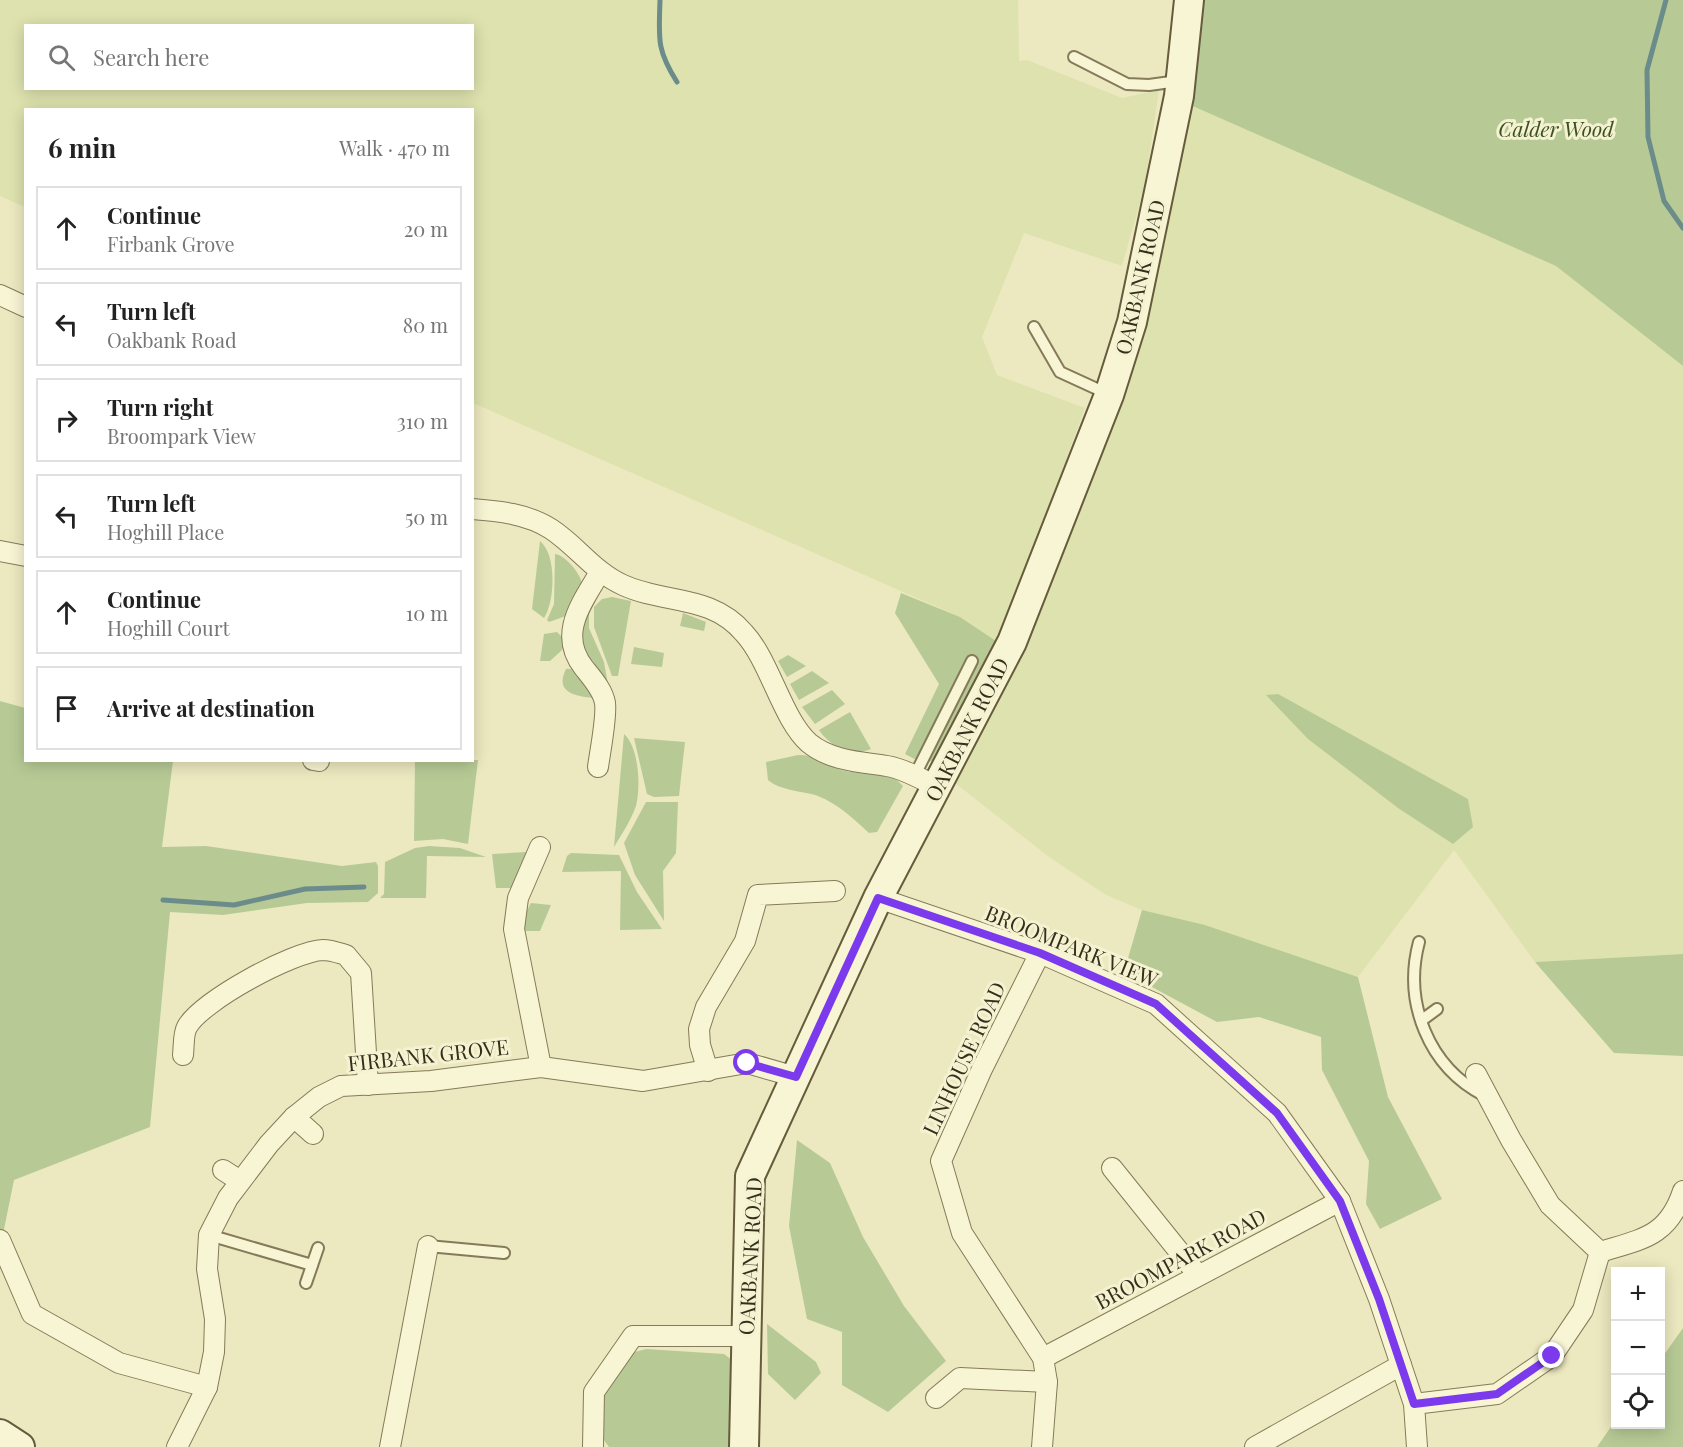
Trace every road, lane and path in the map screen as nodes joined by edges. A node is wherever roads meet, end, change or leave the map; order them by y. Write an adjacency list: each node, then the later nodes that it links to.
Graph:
1 (1189, 0): 3 (street, OAKBANK ROAD)
2 (1074, 57): 3 (lane)
3 (1181, 81): 7 (street, OAKBANK ROAD)
4 (0, 295): 5 (street)
5 (24, 306)
6 (1034, 327): 7 (lane)
7 (1109, 395): 14 (street, OAKBANK ROAD)
8 (474, 509): 11 (street)
9 (0, 550): 10 (street)
10 (24, 556)
11 (600, 572): 13 (street); 14 (street)
12 (972, 662): 14 (lane)
13 (598, 768)
14 (926, 781): 17 (street, OAKBANK ROAD)
15 (540, 847): 23 (street, FIRBANK GROVE)
16 (835, 891): 24 (street)
17 (878, 898): 19 (street, BROOMPARK VIEW); 26 (street, OAKBANK ROAD)
18 (1419, 942): 21 (lane)
19 (1040, 953): 35 (street, BROOMPARK VIEW); 46 (street, LINHOUSE ROAD)
20 (1437, 1009): 21 (lane)
21 (1422, 1020): 28 (lane)
22 (183, 1054): 27 (street)
23 (541, 1067): 24 (street, FIRBANK GROVE); 27 (street, FIRBANK GROVE)
24 (708, 1071): 26 (street, FIRBANK GROVE)
25 (1476, 1074): 28 (street)
26 (796, 1077): 45 (street, OAKBANK ROAD)
27 (368, 1085): 29 (street, FIRBANK GROVE)
28 (1488, 1097): 40 (street)
29 (294, 1117): 30 (street); 33 (street, FIRBANK GROVE)
30 (313, 1134)
31 (1112, 1168): 43 (street)
32 (223, 1170): 33 (street)
33 (240, 1181): 36 (street, FIRBANK GROVE)
34 (1683, 1191): 40 (street)
35 (1340, 1201): 43 (street, BROOMPARK ROAD); 47 (street, BROOMPARK VIEW)
36 (209, 1234): 42 (lane); 49 (street)
37 (0, 1240): 49 (street)
38 (428, 1246): 41 (lane); 55 (street)
39 (318, 1248): 42 (lane)
40 (1600, 1252): 51 (street)
41 (504, 1253)
42 (312, 1265): 44 (lane)
43 (1198, 1275): 46 (street, BROOMPARK ROAD)
44 (306, 1283)
45 (745, 1335): 56 (street); 57 (street, OAKBANK ROAD)
46 (1043, 1358): 48 (street, LINHOUSE ROAD)
47 (1401, 1365): 51 (street, BROOMPARK VIEW); 59 (street)
48 (1047, 1382): 50 (street); 58 (street, LINHOUSE ROAD)
49 (207, 1387): 54 (street)
50 (936, 1398)
51 (1414, 1404): 60 (street, BROOMPARK VIEW)
52 (0, 1434): 53 (street)
53 (20, 1447)
54 (177, 1447)
55 (390, 1447)
56 (594, 1447)
57 (744, 1447)
58 (1042, 1447)
59 (1255, 1447)
60 (1417, 1447)

